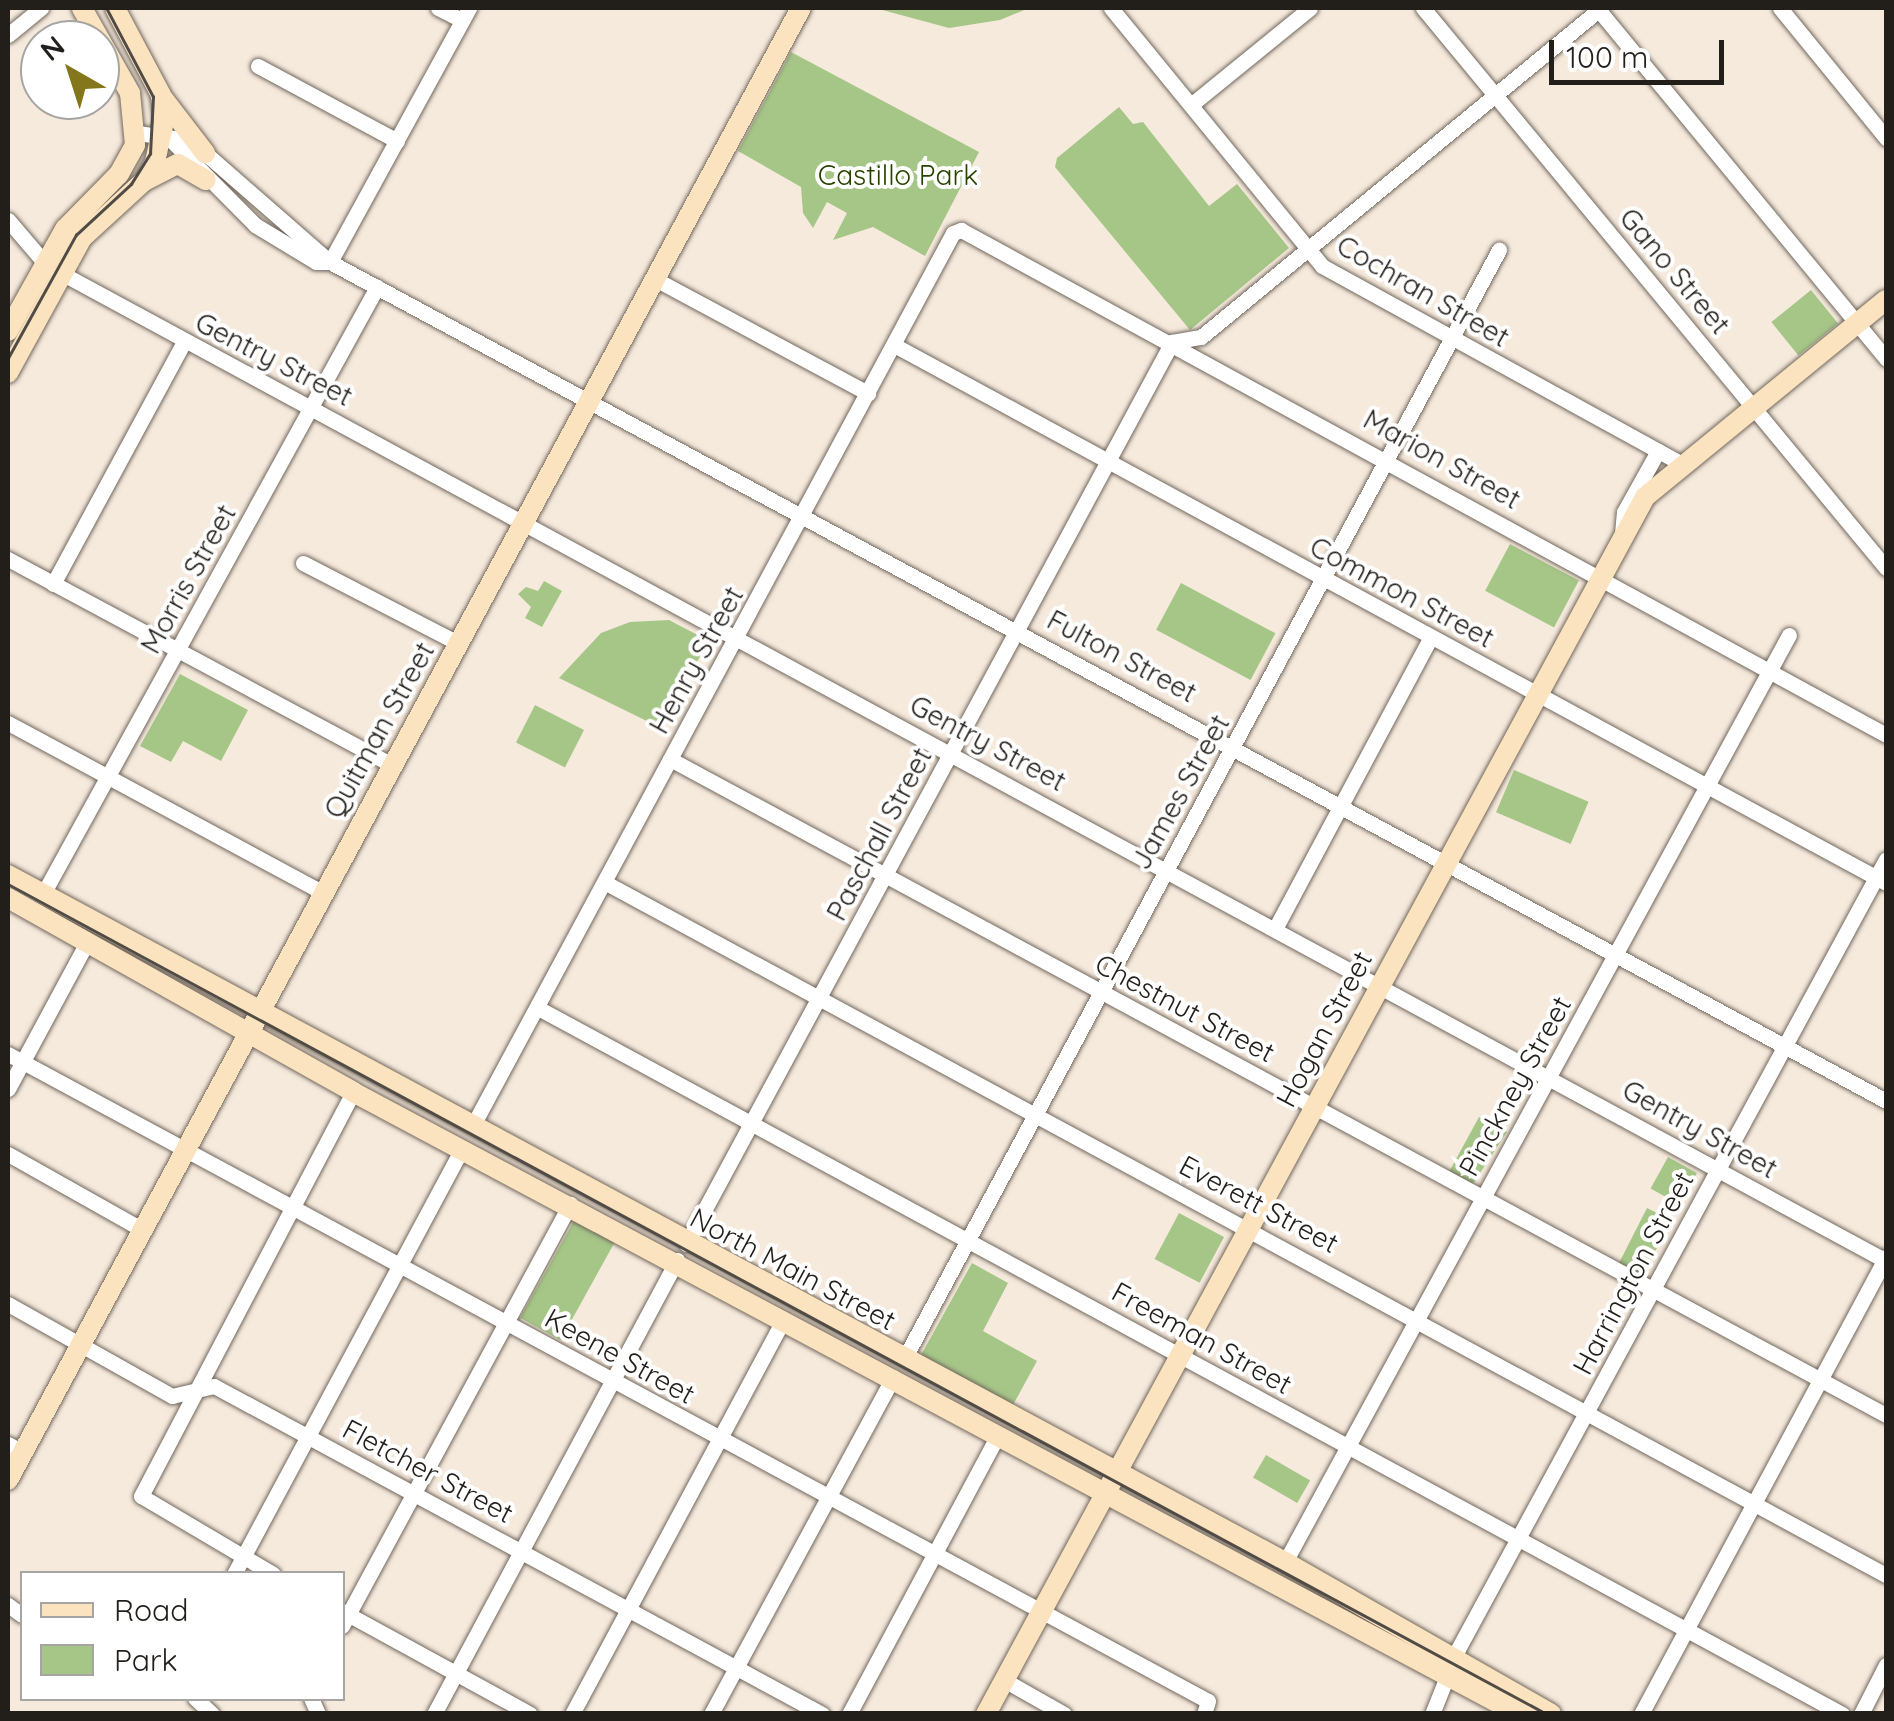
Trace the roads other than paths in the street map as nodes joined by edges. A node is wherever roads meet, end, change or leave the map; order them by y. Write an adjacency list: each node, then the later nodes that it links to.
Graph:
1 (41, 8): 12 (street)
2 (82, 8): 17 (main road)
3 (115, 8): 14 (main road)
4 (438, 8): 11 (street)
5 (801, 8): 32 (main road, Quitman Street)
6 (1111, 8): 16 (street, Cochran Street)
7 (1310, 8): 16 (street)
8 (1423, 8): 15 (street, Gano Street)
9 (1599, 8): 15 (street); 35 (street)
10 (1780, 8): 18 (street)
11 (466, 14): 20 (street)
12 (8, 35)
13 (258, 66): 20 (street)
14 (161, 95): 19 (main road); 21 (main road)
15 (1496, 95): 28 (street); 46 (street, Gano Street)
16 (1192, 104): 28 (street, Cochran Street)
17 (137, 134): 19 (street, Fulton Street); 29 (main road)
18 (1886, 138)
19 (166, 139): 21 (street, Fulton Street); 22 (street, Fulton Street); 23 (main road)
20 (397, 141): 30 (street)
21 (205, 153): 24 (street, Fulton Street)
22 (206, 180): 23 (main road); 24 (street, Fulton Street)
23 (144, 182): 31 (main road)
24 (261, 219): 30 (street, Fulton Street)
25 (8, 220): 29 (street)
26 (970, 233): 39 (street, Marion Street); 40 (street, Henry Street)
27 (1499, 250): 37 (street, James Street)
28 (1308, 251): 37 (street, Cochran Street); 39 (street)
29 (44, 262): 36 (main road)
30 (330, 262): 33 (street, Fulton Street)
31 (63, 274): 38 (street, Gentry Street); 42 (main road)
32 (654, 279): 43 (street); 44 (main road, Quitman Street)
33 (377, 287): 44 (street, Fulton Street); 45 (street, Morris Street)
34 (1886, 300): 35 (main road, Hogan Street)
35 (1858, 323): 41 (street); 46 (main road, Hogan Street)
36 (8, 330)
37 (1450, 340): 47 (street, Cochran Street); 48 (street, James Street)
38 (184, 342): 45 (street, Gentry Street); 59 (street)
39 (1172, 342): 48 (street, Marion Street); 49 (street, Paschall Street)
40 (894, 346): 43 (street, Henry Street); 49 (street, Common Street)
41 (1886, 359)
42 (8, 374)
43 (868, 393): 51 (street, Henry Street)
44 (586, 402): 51 (street, Fulton Street); 52 (main road, Quitman Street)
45 (312, 407): 52 (street, Gentry Street); 65 (street, Morris Street)
46 (1755, 408): 50 (main road, Hogan Street); 56 (street, Gano Street)
47 (1658, 452): 50 (street, Cochran Street); 53 (street)
48 (1387, 458): 57 (street, Marion Street); 58 (street, James Street)
49 (1108, 463): 58 (street, Common Street); 60 (street, Paschall Street)
50 (1684, 464): 53 (main road, Hogan Street)
51 (802, 518): 60 (street, Fulton Street); 62 (street, Henry Street)
52 (524, 520): 62 (street, Gentry Street); 64 (main road, Quitman Street)
53 (1622, 534): 57 (main road, Hogan Street)
54 (8, 559): 59 (street)
55 (303, 562): 64 (street)
56 (1886, 568)
57 (1601, 574): 66 (street, Marion Street); 67 (main road, Hogan Street)
58 (1321, 577): 63 (street, Common Street); 70 (street, James Street)
59 (53, 584): 65 (street)
60 (1018, 631): 70 (street, Fulton Street); 71 (street, Paschall Street)
61 (1788, 634): 66 (street, Pinckney Street)
62 (738, 636): 71 (street, Gentry Street); 72 (street, Henry Street)
63 (1431, 637): 67 (street, Common Street); 76 (street)
64 (458, 643): 73 (main road, Quitman Street)
65 (177, 650): 73 (street); 74 (street, Morris Street)
66 (1770, 668): 69 (street, Marion Street); 75 (street, Pinckney Street)
67 (1538, 694): 75 (street, Common Street); 78 (main road, Hogan Street)
68 (8, 723): 74 (street)
69 (1886, 735)
70 (1234, 747): 76 (street, Fulton Street); 79 (street, James Street)
71 (951, 753): 79 (street, Gentry Street); 81 (street, Paschall Street)
72 (670, 759): 81 (street, Chestnut Street); 83 (street, Henry Street)
73 (392, 765): 84 (main road, Quitman Street)
74 (106, 776): 84 (street); 85 (street, Morris Street)
75 (1707, 785): 82 (street, Common Street); 89 (street, Pinckney Street)
76 (1340, 805): 78 (street, Fulton Street); 87 (street)
77 (1886, 859): 82 (street, Harrington Street)
78 (1446, 862): 89 (street, Fulton Street); 90 (main road, Hogan Street)
79 (1167, 866): 87 (street, Gentry Street); 91 (street, James Street)
80 (8, 876): 85 (main road, North Main Street)
81 (885, 876): 91 (street, Chestnut Street); 92 (street, Paschall Street)
82 (1882, 880): 96 (street, Harrington Street)
83 (606, 883): 92 (street, Everett Street); 94 (street, Henry Street)
84 (322, 892): 93 (main road, Quitman Street)
85 (43, 894): 93 (main road, North Main Street)
86 (8, 898): 88 (main road, North Main Street)
87 (1276, 927): 90 (street, Gentry Street)
88 (87, 942): 95 (main road, North Main Street); 98 (street)
89 (1615, 954): 96 (street, Fulton Street); 99 (street, Pinckney Street)
90 (1380, 984): 99 (street, Gentry Street); 103 (main road, Hogan Street)
91 (1100, 991): 103 (street, Chestnut Street); 104 (street, James Street)
92 (820, 997): 104 (street, Everett Street); 105 (street, Paschall Street)
93 (262, 1008): 95 (main road, Quitman Street); 106 (main road, North Main Street)
94 (538, 1008): 105 (street, Freeman Street); 106 (street, Henry Street)
95 (248, 1034): 101 (main road, North Main Street); 108 (main road, Quitman Street)
96 (1784, 1046): 102 (street, Fulton Street); 110 (street, Harrington Street)
97 (8, 1054): 98 (street, Keene Street)
98 (23, 1062): 100 (street); 108 (street, Keene Street)
99 (1549, 1076): 110 (street, Gentry Street); 111 (street, Pinckney Street)
100 (8, 1089)
101 (354, 1092): 107 (main road, North Main Street); 113 (street)
102 (1886, 1101)
103 (1314, 1106): 111 (street, Chestnut Street); 114 (main road, Hogan Street)
104 (1036, 1111): 114 (street, Everett Street); 116 (street, James Street)
105 (752, 1122): 116 (street, Freeman Street); 117 (street, Paschall Street)
106 (472, 1127): 117 (main road, North Main Street)
107 (462, 1148): 112 (main road, North Main Street); 119 (street)
108 (184, 1152): 113 (street, Keene Street); 115 (main road, Quitman Street)
109 (8, 1154): 115 (street)
110 (1718, 1168): 118 (street, Gentry Street); 120 (street, Harrington Street)
111 (1483, 1197): 120 (street, Chestnut Street); 122 (street, Pinckney Street)
112 (570, 1204): 117 (main road, North Main Street); 124 (street)
113 (292, 1210): 119 (street, Keene Street); 130 (street)
114 (1250, 1228): 122 (street, Everett Street); 126 (main road, Hogan Street)
115 (142, 1230): 125 (main road, Quitman Street)
116 (969, 1238): 126 (street, Freeman Street); 127 (street, James Street)
117 (682, 1252): 123 (main road, North Main Street); 127 (main road, North Main Street); 129 (street, Paschall Street)
118 (1886, 1260): 128 (street)
119 (398, 1268): 124 (street, Keene Street); 134 (street)
120 (1653, 1288): 128 (street, Chestnut Street); 131 (street, Harrington Street)
121 (8, 1304): 125 (street, Fletcher Street)
122 (1417, 1318): 131 (street, Everett Street); 136 (street, Pinckney Street)
123 (784, 1319): 127 (main road, North Main Street); 135 (street)
124 (506, 1323): 129 (street, Keene Street); 140 (street)
125 (79, 1345): 130 (street, Fletcher Street); 137 (main road, Quitman Street)
126 (1181, 1356): 136 (street, Freeman Street); 138 (main road, Hogan Street)
127 (899, 1368): 133 (main road, North Main Street); 138 (main road, North Main Street); 142 (street, James Street)
128 (1822, 1380): 132 (street, Chestnut Street); 143 (street)
129 (614, 1381): 135 (street, Keene Street); 145 (street, Paschall Street)
130 (192, 1392): 134 (street, Fletcher Street); 147 (street)
131 (1587, 1410): 143 (street, Everett Street); 144 (street, Harrington Street)
132 (1886, 1415)
133 (998, 1435): 141 (main road, North Main Street); 146 (street)
134 (310, 1436): 140 (street, Fletcher Street); 147 (street)
135 (719, 1438): 142 (street, Keene Street); 152 (street)
136 (1348, 1446): 144 (street, Freeman Street); 148 (street, Pinckney Street)
137 (15, 1448): 139 (main road, Quitman Street)
138 (1116, 1474): 141 (main road, Hogan Street); 148 (main road, North Main Street)
139 (8, 1480)
140 (415, 1492): 145 (street, Fletcher Street); 154 (street)
141 (1106, 1494): 153 (main road, Hogan Street); 158 (main road, North Main Street)
142 (828, 1498): 146 (street, Keene Street); 157 (street, James Street)
143 (1755, 1502): 151 (street, Everett Street); 155 (street)
144 (1518, 1538): 155 (street, Freeman Street); 158 (street, Harrington Street)
145 (522, 1551): 152 (street, Fletcher Street); 159 (street, Paschall Street)
146 (934, 1555): 153 (street, Keene Street); 167 (street)
147 (243, 1558): 149 (street); 150 (street)
148 (1285, 1562): 158 (main road, North Main Street)
149 (236, 1571)
150 (267, 1571)
151 (1886, 1575)
152 (628, 1608): 157 (street, Fletcher Street); 164 (street)
153 (1041, 1612): 160 (main road, Hogan Street); 161 (street, Keene Street)
154 (345, 1617): 159 (street)
155 (1687, 1628): 173 (street); 174 (street, Freeman Street)
156 (1886, 1665): 175 (street)
157 (737, 1666): 165 (street, James Street); 166 (street, Fletcher Street)
158 (1449, 1666): 170 (street, Harrington Street); 171 (main road, North Main Street); 172 (main road, North Main Street)
159 (456, 1672): 162 (street, Paschall Street); 163 (street)
160 (1004, 1680): 168 (main road, Hogan Street); 169 (street)
161 (1206, 1707)
162 (434, 1714)
163 (530, 1714)
164 (572, 1714)
165 (711, 1714)
166 (822, 1714)
167 (849, 1714)
168 (986, 1714)
169 (1064, 1714)
170 (1432, 1714)
171 (1519, 1714)
172 (1552, 1714)
173 (1641, 1714)
174 (1842, 1714)
175 (1861, 1714)

